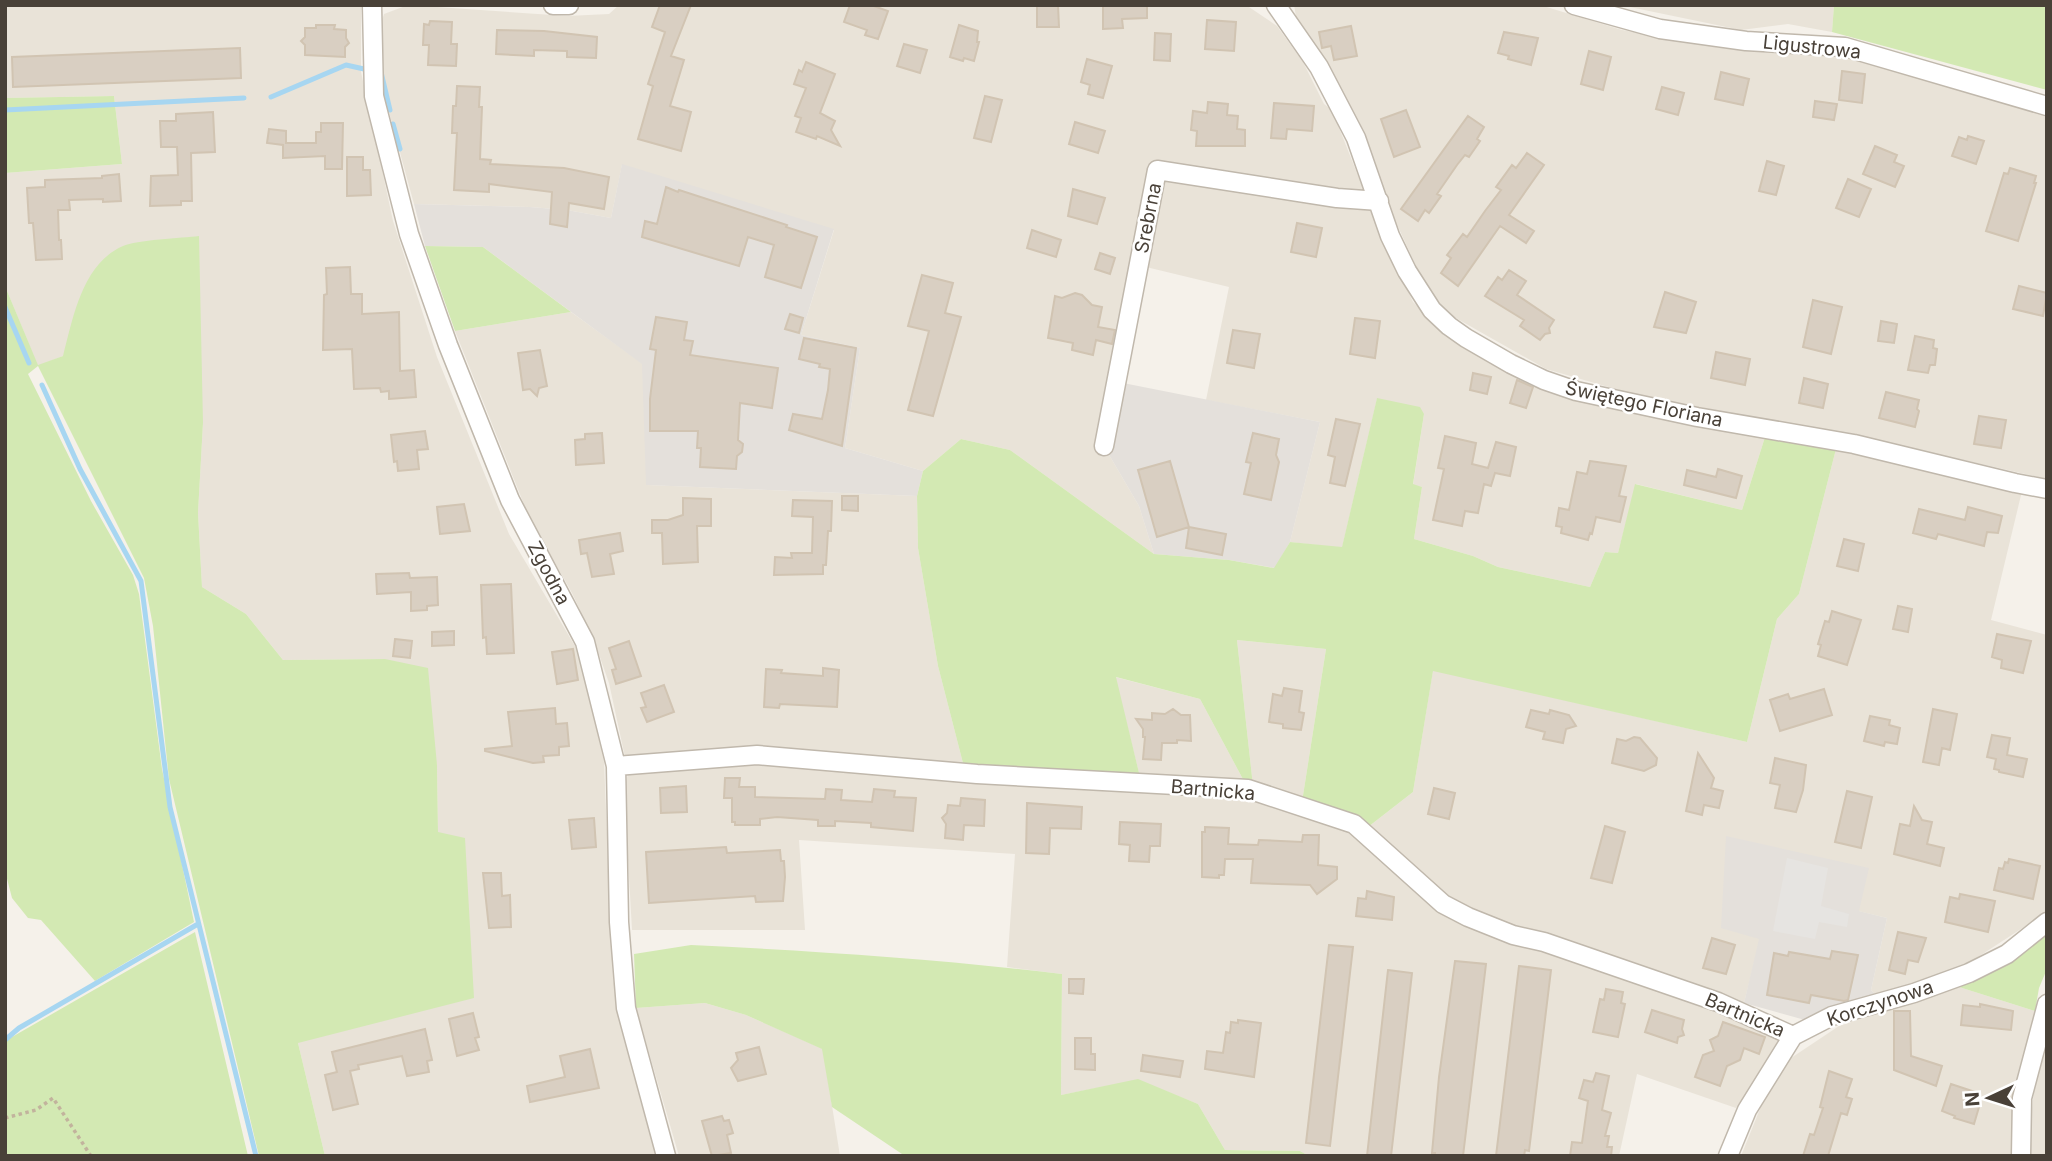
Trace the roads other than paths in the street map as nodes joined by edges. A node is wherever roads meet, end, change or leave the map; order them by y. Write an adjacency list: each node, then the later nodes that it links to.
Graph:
1 (372, 5): 10 (street, Zgodna)
2 (553, 5): 3 (street)
3 (569, 5)
4 (1276, 5): 7 (street, Świętego Floriana)
5 (1574, 5): 6 (street, Ligustrowa)
6 (2047, 106)
7 (1379, 201): 8 (street, Srebrna); 9 (street, Świętego Floriana)
8 (1104, 446)
9 (2047, 489)
10 (616, 766): 13 (street, Bartnicka); 14 (street, Zgodna)
11 (2047, 922): 13 (street, Korczynowa)
12 (2047, 1004): 16 (street)
13 (1793, 1035): 15 (street)
14 (666, 1156)
15 (1728, 1156)
16 (2021, 1156)

